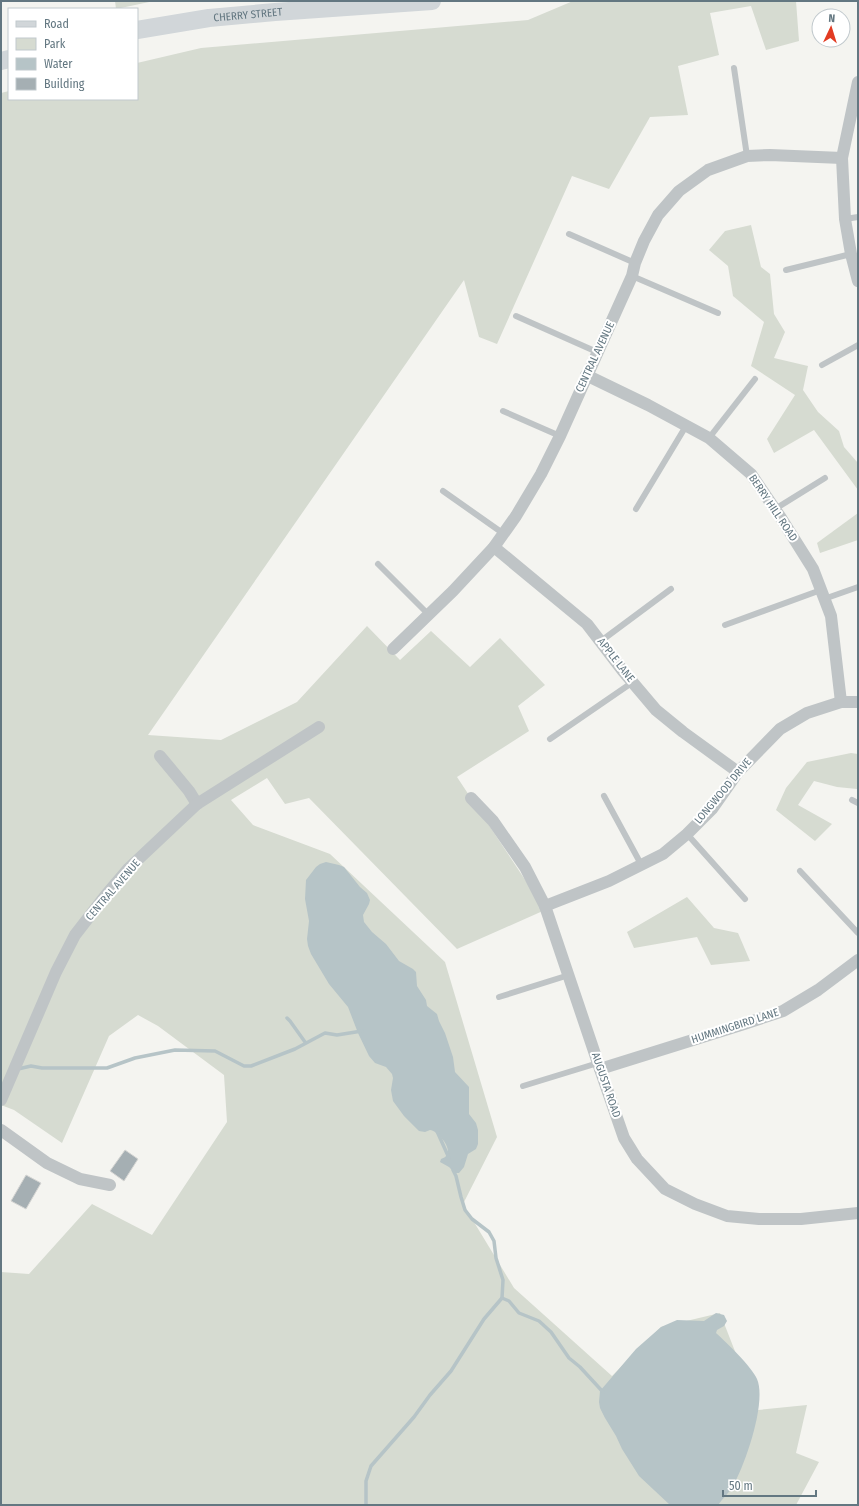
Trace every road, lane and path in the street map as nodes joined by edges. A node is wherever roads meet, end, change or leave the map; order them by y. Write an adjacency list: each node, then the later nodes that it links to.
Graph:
1 (432, 1): 2 (street, CHERRY STREET)
2 (138, 30)
3 (734, 68): 6 (lane)
4 (858, 82): 5 (street)
5 (856, 103): 7 (street)
6 (747, 156): 7 (street, CENTRAL AVENUE); 12 (street, CENTRAL AVENUE)
7 (842, 158): 9 (street)
8 (858, 217): 9 (lane)
9 (845, 218): 11 (street)
10 (569, 234): 12 (lane)
11 (851, 254): 13 (lane); 15 (street)
12 (635, 263): 14 (street, CENTRAL AVENUE)
13 (786, 270)
14 (632, 276): 16 (lane); 19 (street, CENTRAL AVENUE)
15 (858, 281)
16 (718, 313)
17 (516, 316): 19 (lane)
18 (858, 345): 20 (lane)
19 (597, 352): 21 (street, CENTRAL AVENUE)
20 (822, 365)
21 (586, 375): 24 (street, BERRY HILL ROAD); 25 (street, CENTRAL AVENUE)
22 (755, 379): 26 (lane)
23 (503, 411): 25 (lane)
24 (686, 426): 26 (street, BERRY HILL ROAD); 29 (lane)
25 (560, 436): 31 (street, CENTRAL AVENUE)
26 (710, 438): 30 (street, BERRY HILL ROAD)
27 (825, 478): 30 (lane)
28 (443, 491): 31 (lane)
29 (636, 509)
30 (775, 509): 36 (street, BERRY HILL ROAD)
31 (504, 534): 32 (street, CENTRAL AVENUE)
32 (494, 547): 37 (street, CENTRAL AVENUE); 39 (street, APPLE LANE)
33 (378, 564): 37 (lane)
34 (858, 587): 36 (lane)
35 (671, 589): 39 (lane)
36 (823, 594): 38 (lane); 42 (street, BERRY HILL ROAD)
37 (429, 615): 40 (street, CENTRAL AVENUE)
38 (725, 625)
39 (600, 641): 41 (street, APPLE LANE)
40 (393, 649)
41 (633, 682): 45 (lane); 47 (street, APPLE LANE)
42 (841, 702): 43 (street, LONGWOOD DRIVE); 47 (street, LONGWOOD DRIVE)
43 (858, 702)
44 (319, 727): 50 (street, CENTRAL AVENUE)
45 (550, 739)
46 (160, 756): 50 (street)
47 (738, 772): 51 (street, LONGWOOD DRIVE)
48 (604, 796): 52 (lane)
49 (471, 798): 55 (street, AUGUSTA ROAD)
50 (197, 804): 62 (street, CENTRAL AVENUE)
51 (687, 834): 52 (street, LONGWOOD DRIVE); 54 (lane)
52 (642, 866): 55 (street, LONGWOOD DRIVE)
53 (800, 872): 56 (lane)
54 (745, 899)
55 (545, 906): 58 (street, AUGUSTA ROAD)
56 (858, 933)
57 (855, 964): 60 (street, HUMMINGBIRD LANE)
58 (568, 976): 59 (lane); 60 (street, AUGUSTA ROAD)
59 (499, 997)
60 (599, 1066): 61 (lane); 65 (street, AUGUSTA ROAD)
61 (523, 1086)
62 (1, 1100)
63 (1, 1130): 64 (street)
64 (110, 1185)
65 (858, 1213)

